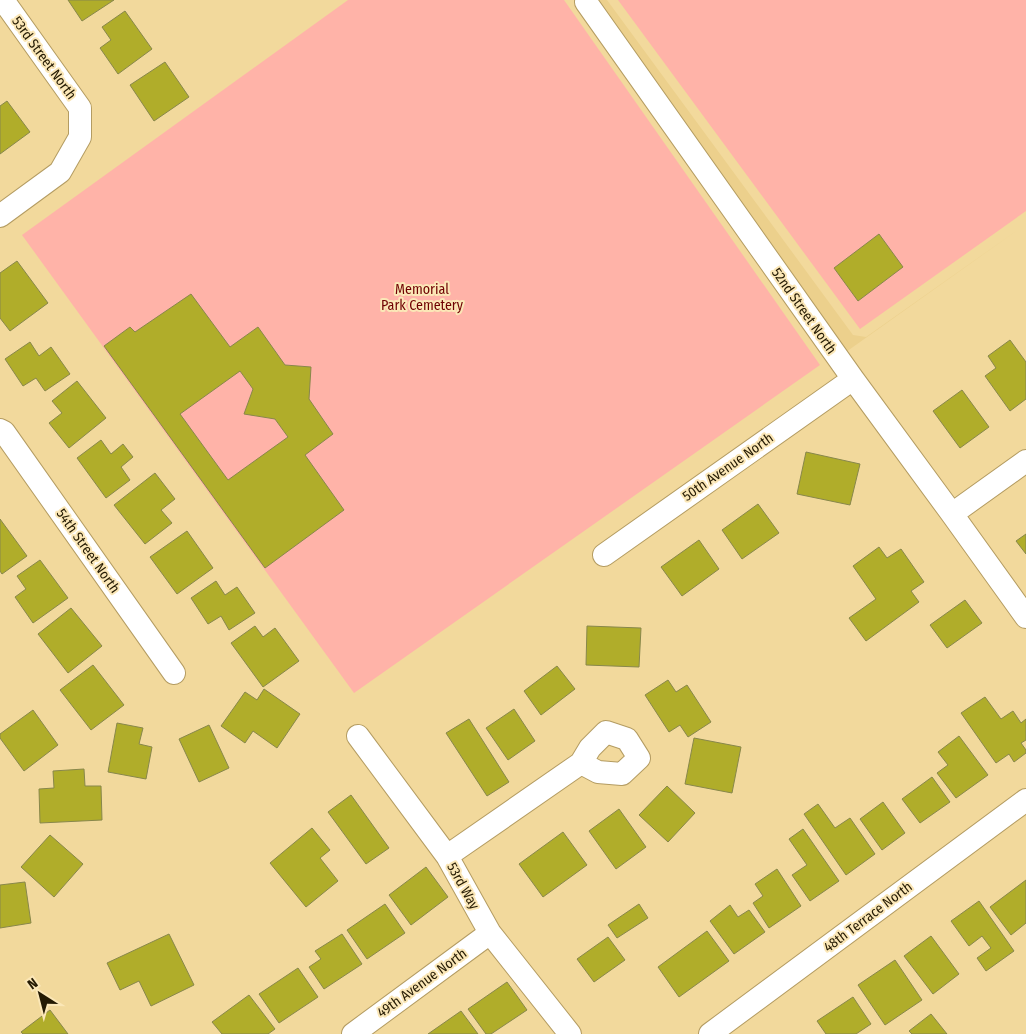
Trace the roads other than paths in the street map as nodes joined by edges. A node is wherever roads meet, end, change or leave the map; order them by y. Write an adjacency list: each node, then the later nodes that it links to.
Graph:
1 (3, 0): 3 (street, 53rd Street North)
2 (586, 2): 4 (street, 52nd Street North)
3 (0, 216)
4 (853, 379): 7 (street, 52nd Street North); 8 (street, 50th Avenue North)
5 (0, 430): 10 (street, 54th Street North)
6 (1026, 461): 7 (street)
7 (952, 514): 9 (street, 52nd Street North)
8 (604, 555)
9 (1026, 618)
10 (174, 673)
11 (358, 736): 14 (street, 53rd Way)
12 (581, 763): 14 (street)
13 (1026, 800): 18 (street, 48th Terrace North)
14 (447, 856): 15 (street, 53rd Way)
15 (490, 933): 16 (street, 49th Avenue North); 17 (street, 53rd Way)
16 (353, 1034)
17 (570, 1034)
18 (710, 1034)

